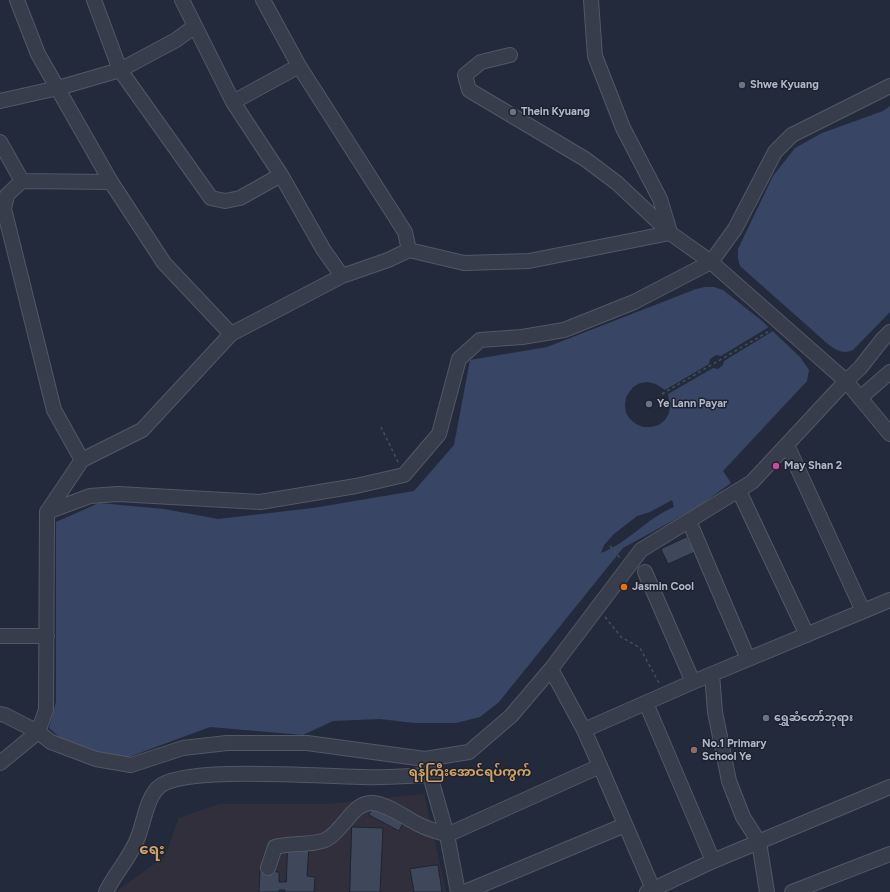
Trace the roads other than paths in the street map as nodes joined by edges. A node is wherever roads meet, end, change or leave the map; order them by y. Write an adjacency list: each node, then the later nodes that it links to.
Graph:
1 (17, 0): 11 (street)
2 (94, 0): 9 (street)
3 (182, 0): 6 (street)
4 (263, 0): 8 (street)
5 (591, 0): 18 (street)
6 (195, 26): 9 (street); 13 (street)
7 (510, 55): 18 (street)
8 (299, 66): 13 (street); 19 (street)
9 (120, 70): 11 (street); 15 (street)
10 (890, 86): 20 (street)
11 (58, 88): 12 (street); 17 (street)
12 (0, 101)
13 (233, 102): 15 (street)
14 (0, 142): 16 (street)
15 (281, 175): 21 (street)
16 (22, 181): 17 (street); 29 (street)
17 (111, 182): 23 (street)
18 (670, 233): 19 (street); 20 (street)
19 (409, 250): 21 (street)
20 (711, 262): 25 (street); 31 (street)
21 (342, 276): 23 (street)
22 (890, 332): 25 (street)
23 (230, 334): 29 (street)
24 (890, 372): 26 (street)
25 (846, 381): 26 (street); 28 (street)
26 (860, 398): 27 (street)
27 (890, 434)
28 (787, 445): 30 (street); 35 (street)
29 (82, 460): 31 (street)
30 (739, 491): 32 (street); 36 (street)
31 (47, 512): 38 (street)
32 (689, 521): 39 (street); 40 (street)
33 (645, 572): 42 (street)
34 (890, 600): 35 (street)
35 (864, 611): 36 (street)
36 (807, 634): 39 (street)
37 (0, 636): 38 (street)
38 (46, 636): 46 (street)
39 (748, 659): 41 (street)
40 (551, 669): 45 (street); 47 (street)
41 (712, 674): 42 (street); 54 (street)
42 (693, 682): 43 (street)
43 (646, 703): 45 (street); 56 (street)
44 (0, 714): 46 (street)
45 (584, 730): 49 (street)
46 (38, 732): 47 (street); 48 (street)
47 (425, 759): 50 (street)
48 (0, 763)
49 (600, 766): 52 (street); 53 (street)
50 (429, 775): 53 (street); 59 (street)
51 (890, 787): 54 (street)
52 (625, 825): 58 (street); 61 (street)
53 (447, 835): 57 (street); 60 (street)
54 (760, 842): 56 (street); 62 (street)
55 (890, 854): 63 (street)
56 (713, 861): 58 (street)
57 (268, 868)
58 (650, 890)
59 (106, 892)
60 (458, 892)
61 (465, 892)
62 (767, 892)
63 (792, 892)

